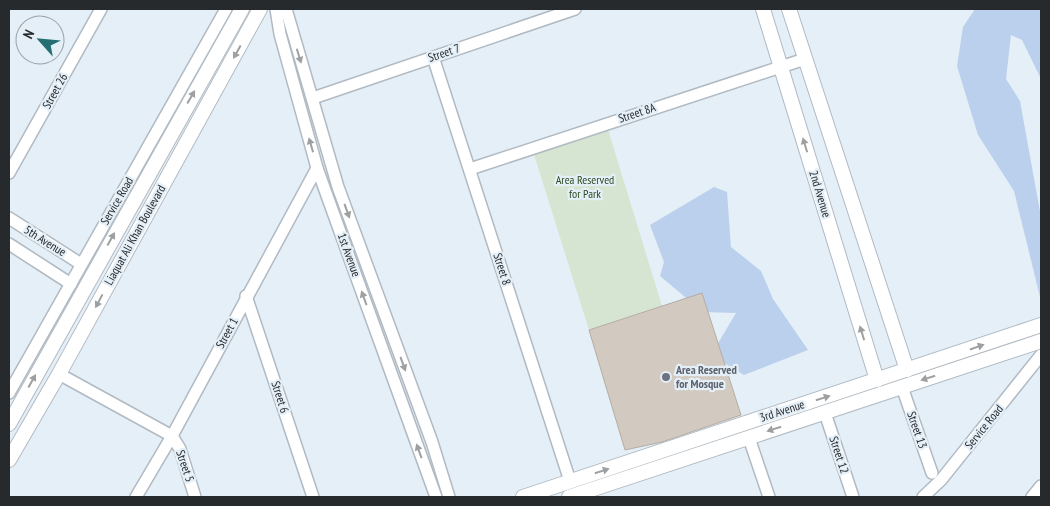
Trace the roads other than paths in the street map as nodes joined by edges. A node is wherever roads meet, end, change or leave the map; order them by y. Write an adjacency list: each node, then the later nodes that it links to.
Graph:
1 (101, 9): 16 (street, Street 26)
2 (226, 9): 19 (street, Service Road)
3 (242, 9): 31 (main road, Liaquat Ali Khan Boulevard, one-way to 3)
4 (260, 9): 26 (main road, Liaquat Ali Khan Boulevard, one-way to 26)
5 (276, 9): 14 (street, 1st Avenue, one-way to 5)
6 (286, 9): 13 (street, one-way to 13)
7 (575, 9): 10 (street, Street 7)
8 (763, 9): 12 (main road, 2nd Avenue)
9 (789, 9): 11 (main road)
10 (433, 57): 13 (street, Street 7); 15 (street, Street 8)
11 (805, 59): 12 (street, Street 8A); 25 (main road)
12 (780, 65): 15 (street, Street 8A); 27 (main road, 2nd Avenue, one-way to 12)
13 (313, 98): 42 (street, one-way to 42)
14 (317, 168): 21 (street, Street 1); 41 (street, 1st Avenue, one-way to 14)
15 (470, 169): 36 (street, Street 8)
16 (9, 173)
17 (9, 218): 19 (street, 5th Avenue)
18 (9, 244): 20 (street, 5th Avenue)
19 (81, 264): 20 (street, Service Road)
20 (71, 284): 29 (street, Service Road)
21 (246, 296): 32 (street, Street 1); 40 (street, Street 6)
22 (1041, 325): 25 (main road, 3rd Avenue, one-way to 22)
23 (1041, 341): 28 (main road, 3rd Avenue, one-way to 28)
24 (1041, 356): 47 (street, Service Road)
25 (907, 370): 27 (main road, 3rd Avenue)
26 (59, 374): 32 (street); 34 (main road, Liaquat Ali Khan Boulevard)
27 (877, 380): 36 (main road, 3rd Avenue, one-way to 27)
28 (902, 387): 30 (main road, 3rd Avenue); 35 (street, Street 13)
29 (9, 393)
30 (825, 413): 33 (main road, 3rd Avenue, one-way to 33); 46 (street, Street 12)
31 (9, 424)
32 (172, 436): 38 (street, Street 1); 39 (street, Street 5)
33 (749, 438): 44 (main road, 3rd Avenue); 45 (street)
34 (9, 460)
35 (932, 473)
36 (570, 482): 43 (main road, 3rd Avenue)
37 (1041, 486): 48 (street)
38 (136, 497)
39 (195, 497)
40 (313, 497)
41 (436, 497)
42 (448, 497)
43 (523, 497)
44 (569, 497)
45 (769, 497)
46 (852, 497)
47 (923, 497)
48 (1032, 497)

